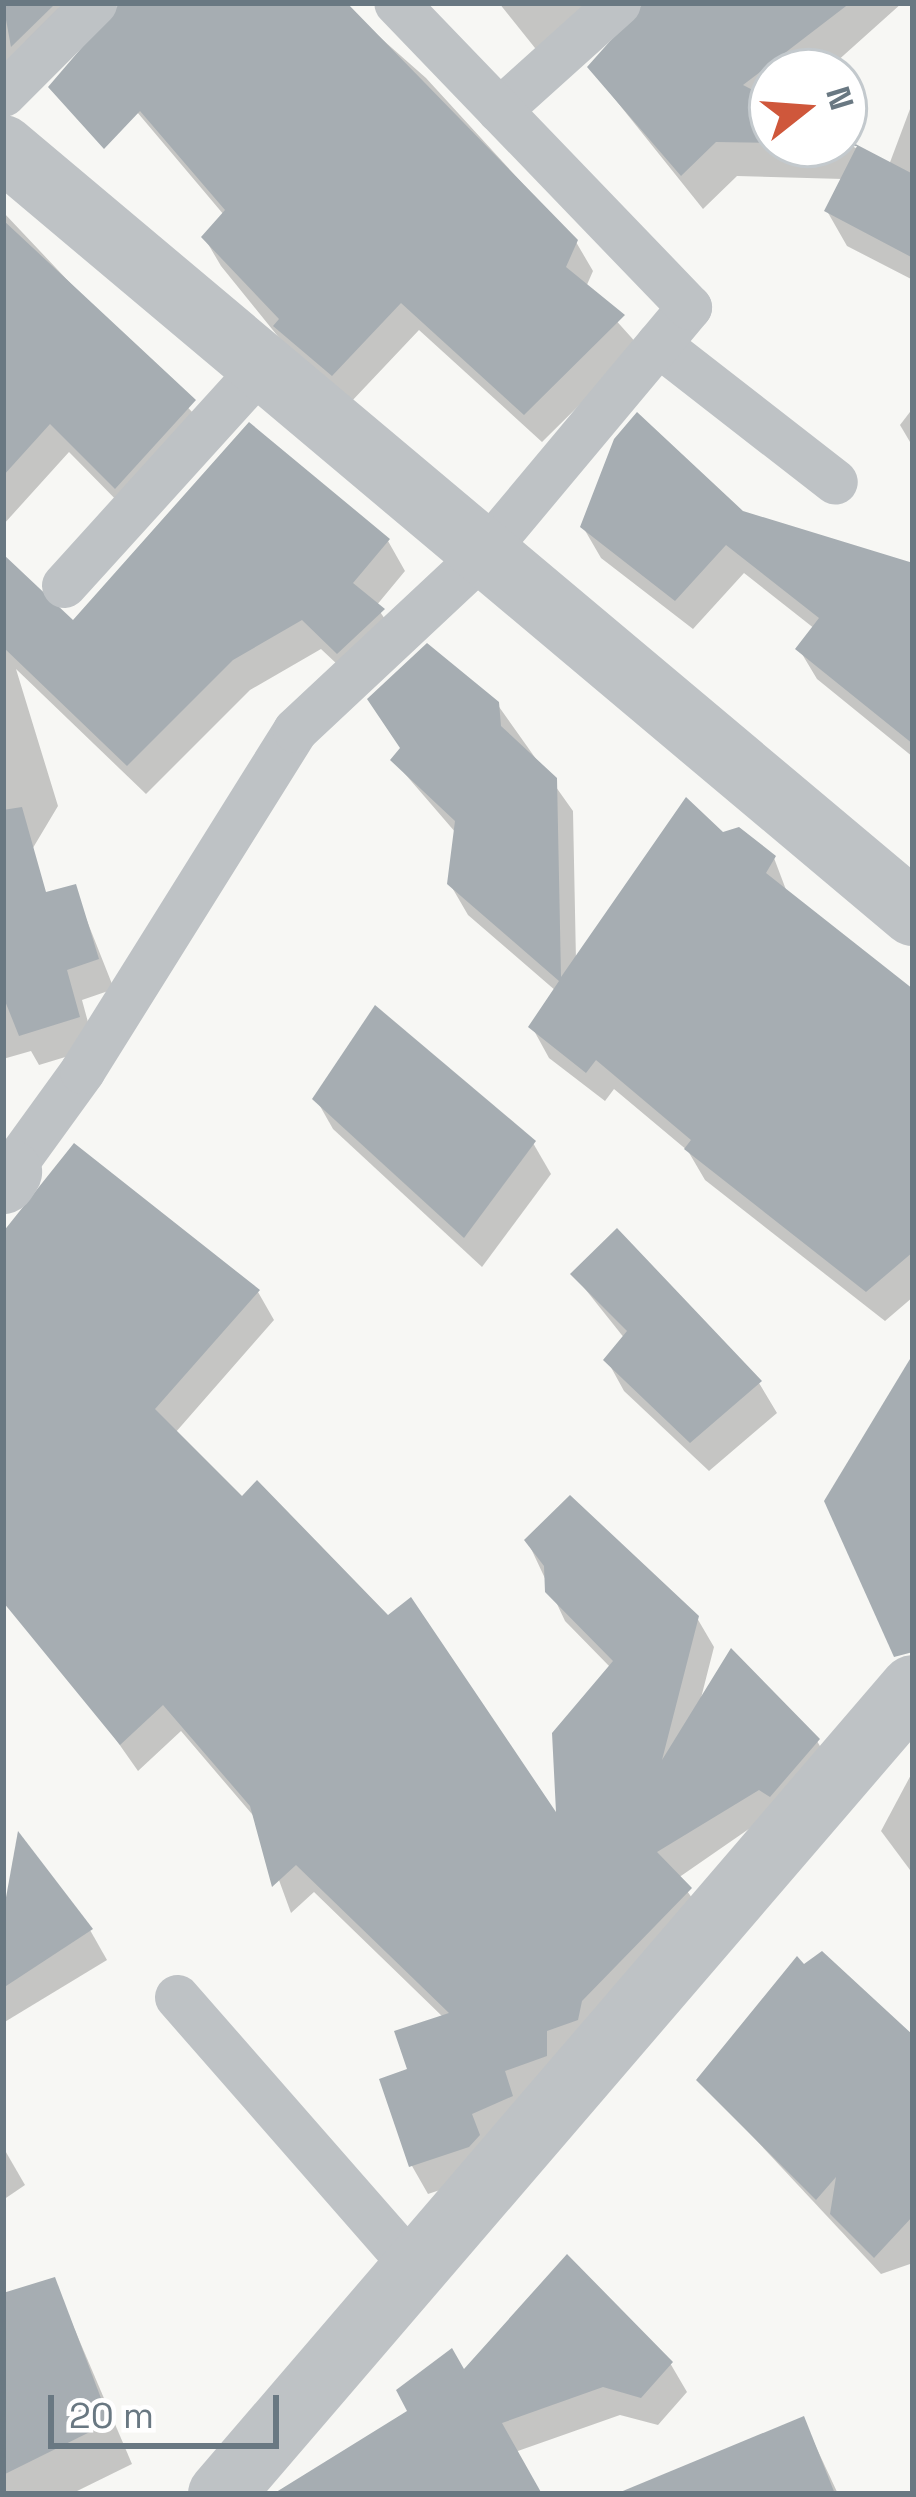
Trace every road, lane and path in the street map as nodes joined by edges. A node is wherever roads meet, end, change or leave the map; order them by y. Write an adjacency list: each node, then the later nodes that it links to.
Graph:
1 (94, 3): 4 (lane)
2 (396, 3): 5 (lane)
3 (618, 3): 5 (lane)
4 (3, 94)
5 (500, 110): 7 (lane)
6 (3, 148): 8 (street)
7 (658, 344): 9 (lane); 10 (lane)
8 (260, 369): 10 (street); 11 (lane)
9 (835, 482)
10 (480, 557): 12 (street); 13 (lane)
11 (64, 585)
12 (913, 913)
13 (5, 1173)
14 (913, 1688): 16 (street)
15 (177, 1997): 16 (lane)
16 (416, 2270): 17 (street)
17 (221, 2494)

